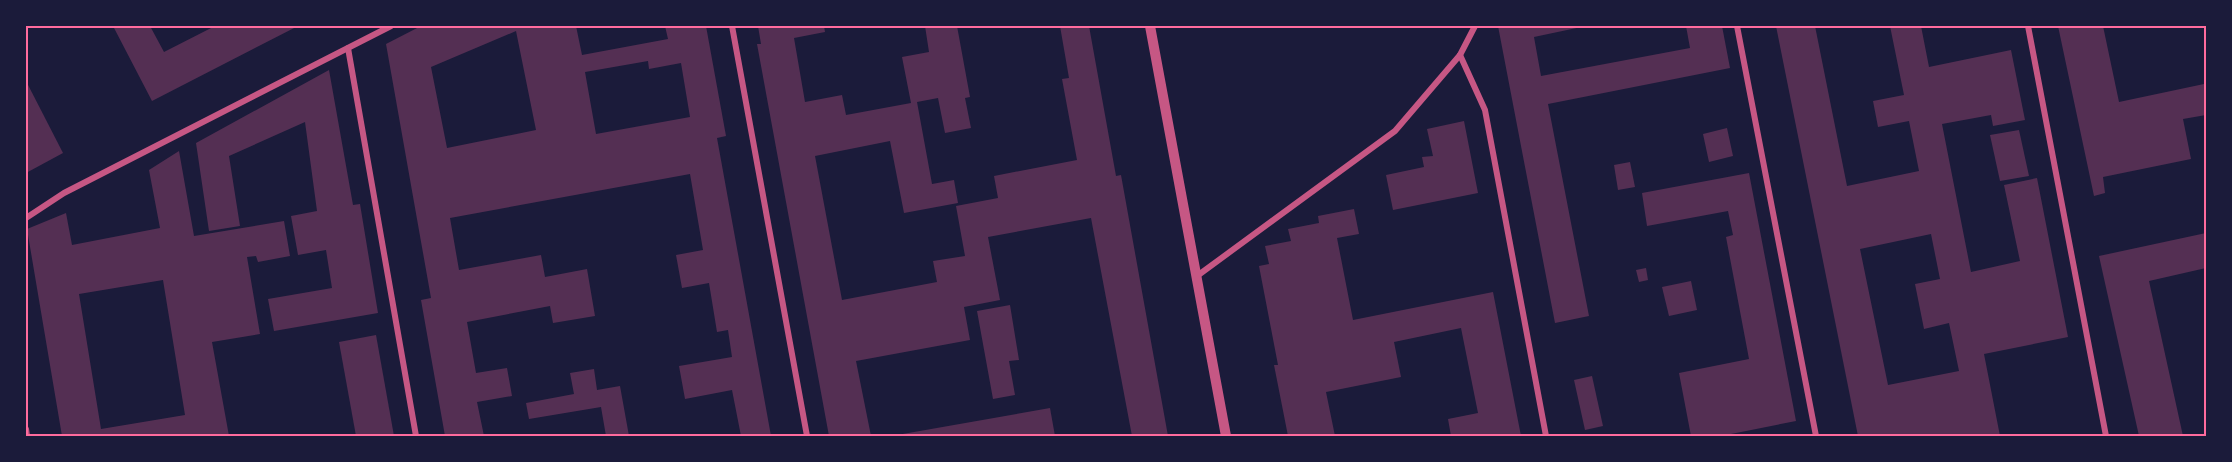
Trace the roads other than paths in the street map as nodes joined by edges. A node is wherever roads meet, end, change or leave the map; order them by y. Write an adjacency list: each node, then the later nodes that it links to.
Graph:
1 (391, 26): 7 (street)
2 (732, 26): 14 (street)
3 (1150, 26): 10 (street)
4 (1475, 26): 8 (street)
5 (1737, 26): 17 (street)
6 (2028, 26): 18 (street)
7 (348, 48): 9 (street); 13 (street)
8 (1460, 55): 10 (street); 16 (street)
9 (26, 218)
10 (1196, 277): 15 (street)
11 (26, 429): 12 (street)
12 (27, 436)
13 (416, 436)
14 (807, 436)
15 (1226, 436)
16 (1546, 436)
17 (1816, 436)
18 (2106, 436)

